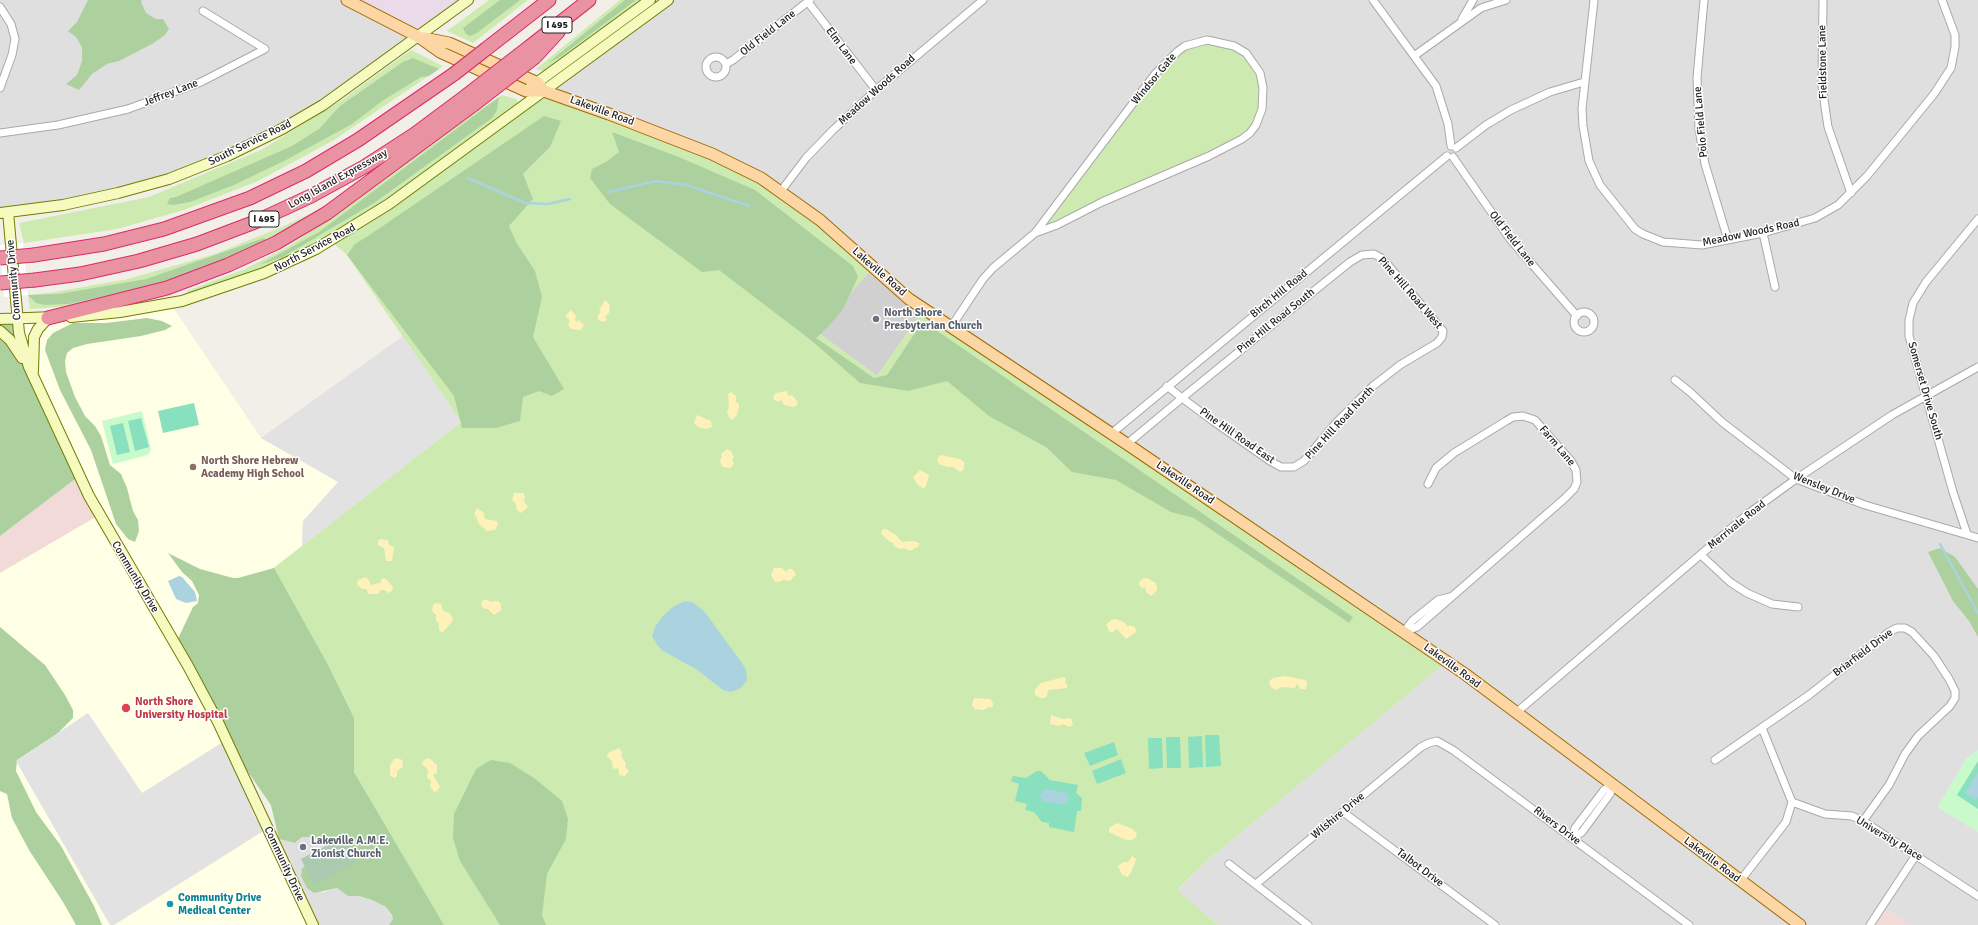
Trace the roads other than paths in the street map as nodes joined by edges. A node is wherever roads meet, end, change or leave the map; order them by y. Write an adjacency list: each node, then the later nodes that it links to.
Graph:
1 (347, 0): 21 (main road, Lakeville Road)
2 (468, 0): 21 (main road, South Service Road)
3 (548, 0): 40 (highway, Long Island Expressway / I 495, bridge)
4 (650, 0): 25 (main road)
5 (668, 0): 25 (main road)
6 (983, 0): 27 (street, Meadow Woods Road)
7 (1373, 0): 22 (street)
8 (1472, 0): 20 (street)
9 (1480, 0): 18 (street)
10 (1506, 0): 18 (street)
11 (1594, 0): 24 (street, Meadow Woods Road)
12 (1704, 0): 38 (street, Polo Field Lane)
13 (1822, 0): 33 (street, Fieldstone Lane)
14 (1942, 0): 33 (street, Meadow Woods Road)
15 (587, 1): 28 (highway, bridge)
16 (809, 1): 23 (street, Old Field Lane); 27 (street, Elm Lane)
17 (0, 7): 26 (street)
18 (1481, 8): 20 (street)
19 (203, 11): 29 (street, Jeffrey Lane)
20 (1459, 23): 22 (street)
21 (419, 36): 25 (main road, Lakeville Road); 25 (main road, Lakeville Road); 34 (main road, South Service Road)
22 (1414, 56): 30 (street)
23 (726, 64)
24 (1584, 82): 30 (street); 38 (street, Meadow Woods Road)
25 (541, 87): 32 (main road, Lakeville Road); 44 (main road, North Service Road)
26 (0, 88)
27 (876, 90): 32 (street, Meadow Woods Road)
28 (470, 101): 41 (highway, Long Island Expressway / I 495, bridge); 44 (highway)
29 (0, 133)
30 (1453, 147): 31 (street)
31 (1450, 156): 43 (street, Old Field Lane); 53 (street, Birch Hill Road)
32 (782, 191): 47 (main road, Lakeville Road)
33 (1851, 193): 37 (street, Meadow Woods Road)
34 (4, 212): 46 (main road, Community Drive)
35 (1978, 219): 54 (street, Somerset Drive South)
36 (1034, 233): 36 (street, Windsor Gate); 47 (street, Windsor Gate)
37 (1763, 233): 38 (street, Meadow Woods Road); 42 (street)
38 (1728, 240)
39 (1374, 254): 49 (street, Pine Hill Road West); 55 (street, Pine Hill Road South)
40 (0, 258)
41 (0, 283)
42 (1775, 287)
43 (1577, 316)
44 (48, 318): 46 (main road, North Service Road); 51 (main road)
45 (0, 319): 46 (main road, North Service Road)
46 (17, 319): 51 (main road, Community Drive)
47 (951, 327): 56 (main road, Lakeville Road)
48 (0, 331): 51 (main road)
49 (1443, 334): 58 (street, Pine Hill Road North)
50 (1978, 367): 54 (street, Merrivale Road)
51 (33, 375): 80 (main road, Community Drive)
52 (1675, 380): 59 (street, Wensley Drive)
53 (1167, 386): 55 (street, Pine Hill Road East); 56 (street, Birch Hill Road)
54 (1926, 396): 59 (street, Merrivale Road); 61 (street, Somerset Drive South)
55 (1182, 398): 57 (street, Pine Hill Road South); 58 (street, Pine Hill Road East)
56 (1112, 433): 57 (main road, Lakeville Road)
57 (1127, 444): 65 (main road, Lakeville Road)
58 (1294, 467)
59 (1796, 479): 61 (street, Wensley Drive); 63 (street, Merrivale Road)
60 (1428, 484): 65 (street, Farm Lane)
61 (1967, 534): 62 (street, Wensley Drive)
62 (1978, 538)
63 (1701, 555): 64 (street); 66 (street, Merrivale Road)
64 (1798, 607)
65 (1404, 632): 66 (main road, Lakeville Road)
66 (1517, 712): 70 (main road, Lakeville Road)
67 (1762, 728): 69 (street, Briarfield Drive); 71 (street); 73 (street, Briarfield Drive)
68 (1421, 747): 72 (street, Wilshire Drive); 74 (street, Rivers Drive)
69 (1715, 760)
70 (1613, 784): 74 (street); 77 (main road, Lakeville Road)
71 (1792, 802): 73 (street, University Place); 77 (street)
72 (1343, 812): 78 (street, Wilshire Drive); 82 (street, Talbot Drive)
73 (1863, 820): 75 (street, University Place)
74 (1573, 838): 83 (street, Rivers Drive)
75 (1916, 855): 79 (street, University Place); 85 (street)
76 (1229, 864): 78 (street)
77 (1740, 881): 84 (main road, Lakeville Road)
78 (1256, 884): 81 (street)
79 (1978, 896)
80 (313, 925)
81 (1308, 925)
82 (1495, 925)
83 (1689, 925)
84 (1800, 925)
85 (1870, 925)

